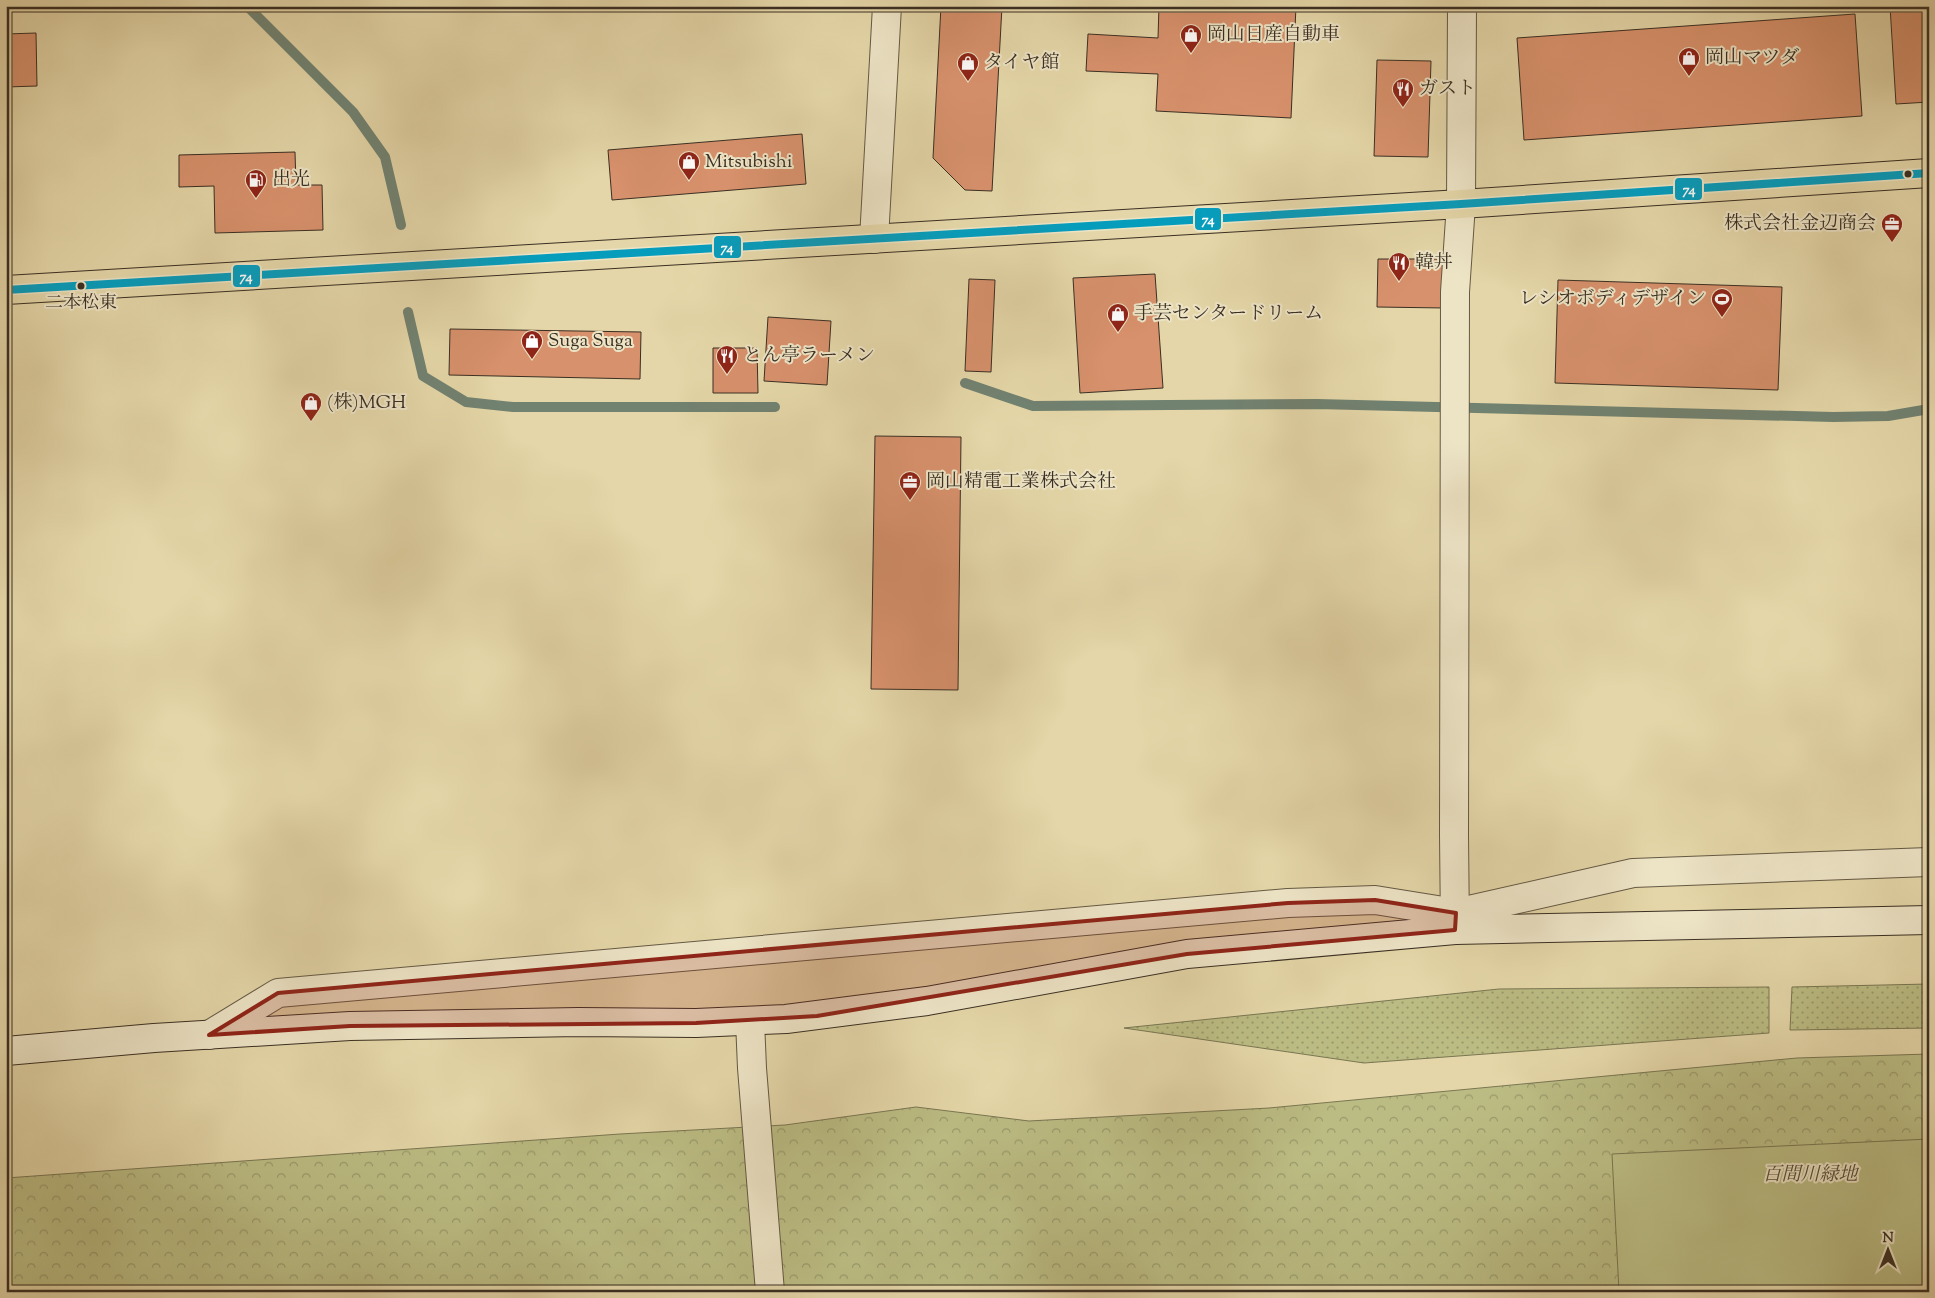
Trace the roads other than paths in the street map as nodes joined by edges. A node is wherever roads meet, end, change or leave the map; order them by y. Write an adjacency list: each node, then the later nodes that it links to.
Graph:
1 (887, 6): 5 (street)
2 (1462, 6): 4 (street)
3 (1929, 174): 4 (highway)
4 (1461, 204): 5 (highway); 9 (street)
5 (874, 239): 6 (highway)
6 (6, 290)
7 (1929, 862): 9 (street)
8 (1929, 920): 9 (street)
9 (1455, 922): 10 (street); 11 (street)
10 (750, 1021): 11 (street); 13 (street)
11 (209, 1035): 12 (street)
12 (6, 1051)
13 (770, 1292)

